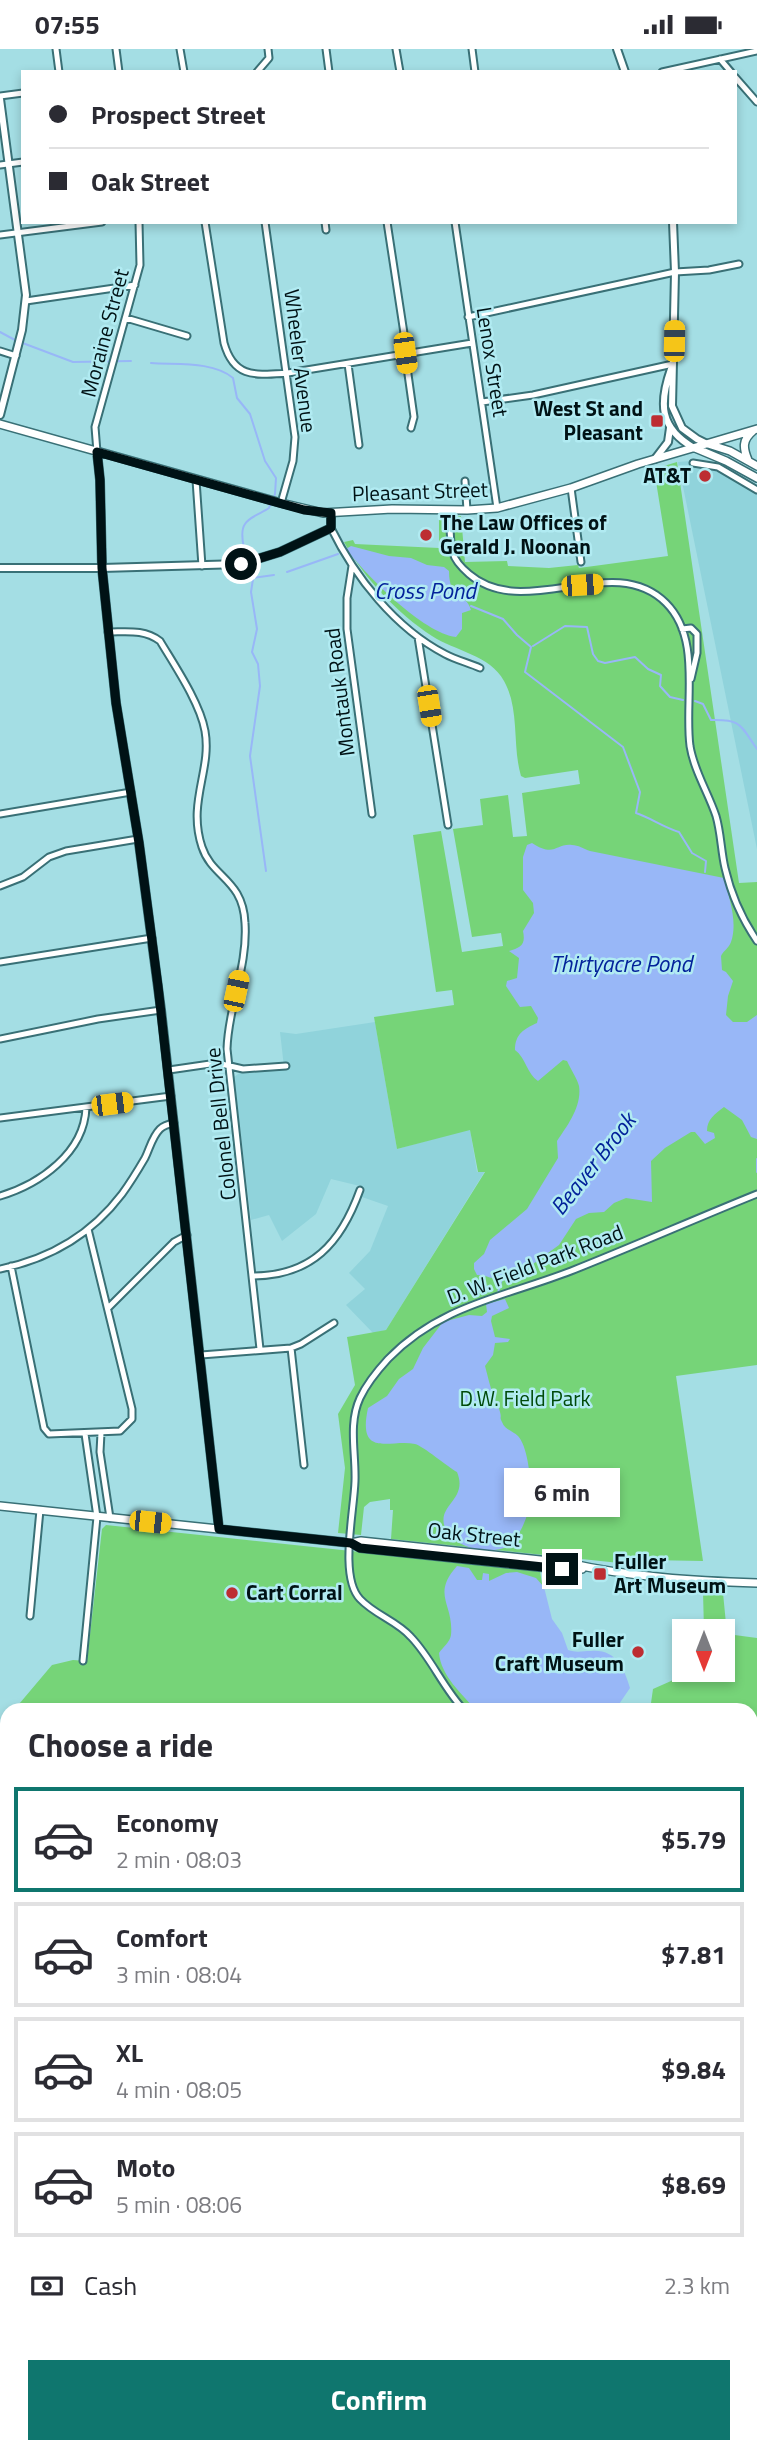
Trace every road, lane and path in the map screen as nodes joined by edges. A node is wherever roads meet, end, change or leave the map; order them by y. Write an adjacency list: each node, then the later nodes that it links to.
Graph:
1 (56, 49): 11 (street)
2 (116, 49): 12 (street)
3 (180, 49): 13 (street)
4 (268, 49): 14 (street)
5 (326, 49): 15 (street)
6 (396, 49): 16 (street)
7 (471, 49): 17 (street)
8 (617, 49): 18 (street)
9 (757, 51): 10 (street)
10 (720, 59): 19 (street); 20 (street)
11 (59, 70)
12 (119, 70)
13 (184, 70)
14 (259, 70)
15 (329, 70)
16 (400, 70)
17 (475, 70)
18 (624, 70)
19 (671, 70)
20 (729, 70)
21 (737, 79): 24 (street)
22 (21, 93): 23 (street)
23 (0, 98): 26 (street)
24 (757, 102)
25 (21, 162): 26 (street)
26 (9, 164): 27 (street); 37 (street)
27 (0, 165)
28 (87, 224): 37 (street)
29 (139, 224): 41 (street, Moraine Street)
30 (205, 224): 52 (street)
31 (265, 224): 52 (street, Wheeler Avenue)
32 (326, 224): 36 (street)
33 (387, 224): 48 (street)
34 (455, 224): 43 (street, Lenox Street)
35 (673, 224): 40 (street)
36 (326, 230)
37 (19, 233): 38 (street); 42 (street)
38 (0, 236)
39 (739, 264): 40 (street)
40 (675, 272): 43 (street); 51 (street)
41 (135, 285): 42 (street); 44 (street, Moraine Street)
42 (26, 301): 49 (street)
43 (468, 317): 46 (street, Lenox Street)
44 (126, 318): 45 (street); 62 (street, Moraine Street)
45 (187, 336)
46 (472, 343): 48 (street); 53 (street, Lenox Street)
47 (0, 351): 49 (street)
48 (406, 353): 50 (street); 57 (street)
49 (16, 356): 54 (street)
50 (348, 364): 52 (street); 60 (street)
51 (673, 364): 53 (street); 56 (street); 59 (street)
52 (288, 373): 72 (street, Wheeler Avenue)
53 (482, 402): 73 (street, Lenox Street)
54 (0, 415)
55 (0, 423): 62 (main road, Pleasant Street)
56 (670, 426): 61 (street); 63 (street)
57 (411, 428)
58 (755, 430): 59 (main road, Pleasant Street); 64 (main road)
59 (707, 444): 61 (main road, Pleasant Street); 64 (main road)
60 (359, 445)
61 (694, 447): 63 (main road, Pleasant Street); 67 (main road)
62 (97, 452): 68 (main road, Pleasant Street); 82 (main road)
63 (655, 459): 70 (main road, Pleasant Street)
64 (748, 461): 66 (main road)
65 (693, 463): 71 (street)
66 (757, 466)
67 (757, 478)
68 (196, 479): 72 (main road, Pleasant Street); 79 (street)
69 (465, 481): 75 (street)
70 (572, 488): 73 (main road, Pleasant Street); 78 (street)
71 (757, 490)
72 (276, 502): 76 (main road, Pleasant Street)
73 (497, 507): 75 (main road, Pleasant Street)
74 (450, 510): 75 (main road, Pleasant Street); 76 (main road, Pleasant Street); 83 (street)
75 (467, 510)
76 (331, 513): 77 (street)
77 (331, 528): 79 (street); 80 (street)
78 (581, 562)
79 (202, 566): 82 (street)
80 (352, 566): 85 (street); 90 (street, Montauk Road)
81 (0, 568): 82 (street)
82 (102, 568): 84 (main road)
83 (682, 629): 87 (street); 87 (street)
84 (108, 632): 88 (main road); 99 (street, Colonel Bell Drive)
85 (418, 637): 86 (street); 91 (street)
86 (480, 667)
87 (690, 693): 95 (street)
88 (131, 792): 89 (street); 92 (main road)
89 (0, 814)
90 (372, 814)
91 (448, 825)
92 (138, 839): 93 (street); 94 (main road)
93 (0, 886)
94 (152, 937): 96 (street); 97 (main road)
95 (757, 941)
96 (0, 962)
97 (161, 1010): 98 (street); 101 (main road)
98 (0, 1039)
99 (228, 1066): 100 (street); 101 (street); 113 (street, Colonel Bell Drive)
100 (286, 1066)
101 (169, 1070): 102 (main road)
102 (172, 1096): 103 (street); 105 (main road)
103 (86, 1108): 104 (street); 108 (street)
104 (0, 1118)
105 (174, 1123): 109 (street); 110 (main road)
106 (360, 1190): 113 (street)
107 (757, 1194): 127 (street, D. W. Field Park Road)
108 (0, 1196)
109 (88, 1229): 111 (street); 114 (street)
110 (187, 1235): 114 (street); 118 (main road)
111 (11, 1266): 112 (street); 120 (street)
112 (0, 1269)
113 (252, 1276): 117 (street, Colonel Bell Drive)
114 (109, 1307): 119 (street)
115 (334, 1323): 116 (street)
116 (291, 1348): 117 (street); 121 (street)
117 (260, 1349): 118 (street)
118 (201, 1355): 126 (main road)
119 (101, 1433): 120 (street); 125 (street)
120 (85, 1434): 124 (street)
121 (304, 1465)
122 (0, 1506): 123 (main road, Oak Street)
123 (40, 1510): 124 (main road, Oak Street); 129 (street)
124 (97, 1517): 125 (main road, Oak Street); 130 (street)
125 (110, 1518): 126 (main road, Oak Street)
126 (219, 1529): 127 (main road, Oak Street)
127 (351, 1543): 128 (main road, Oak Street); 131 (street, D. W. Field Park Road)
128 (757, 1583)
129 (30, 1616)
130 (83, 1661)
131 (457, 1703)

